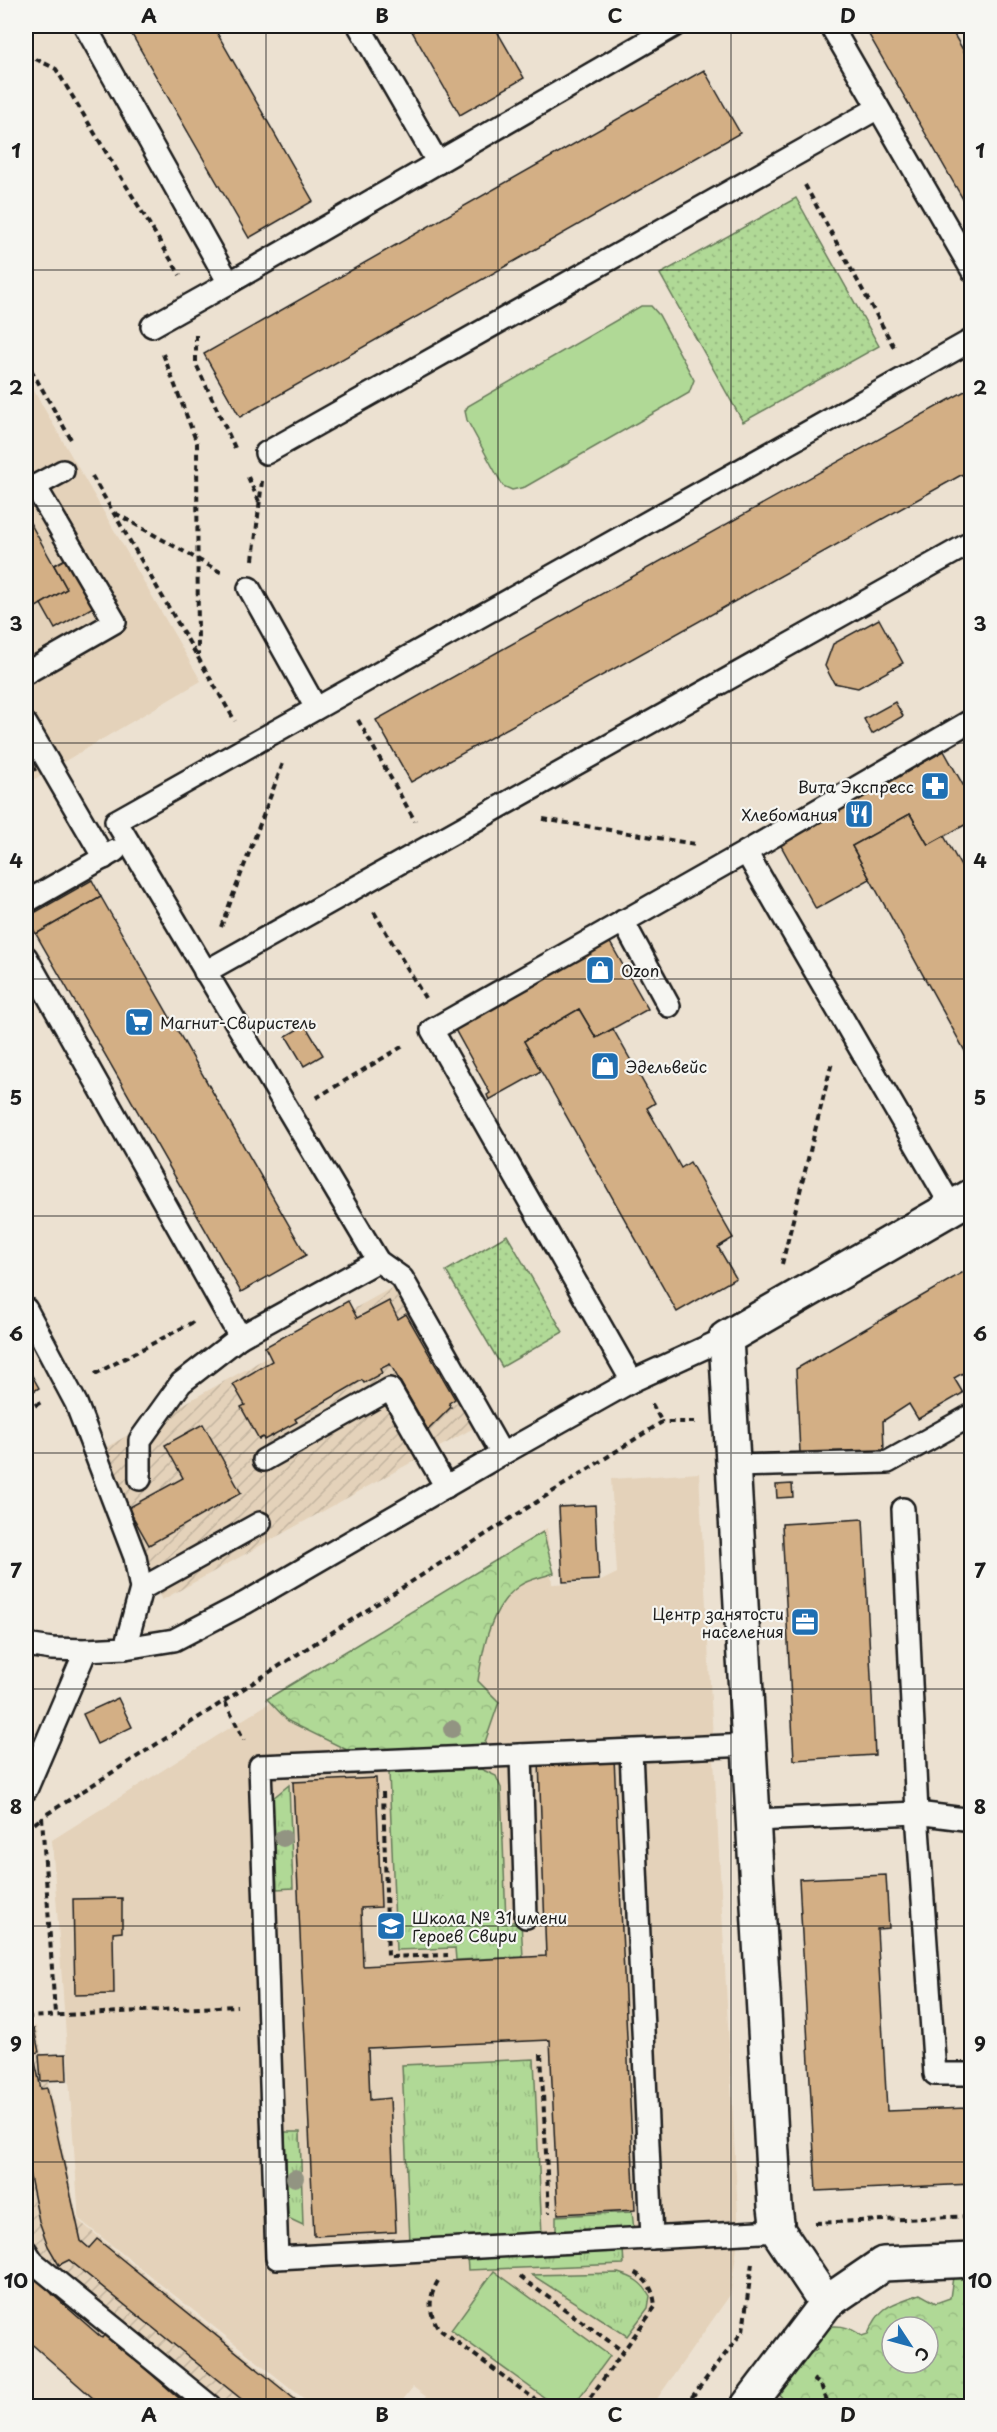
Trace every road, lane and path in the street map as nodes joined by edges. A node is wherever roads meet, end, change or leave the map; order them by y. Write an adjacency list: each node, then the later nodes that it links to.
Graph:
1 (85, 26): 11 (lane)
2 (359, 26): 9 (lane)
3 (674, 26): 5 (lane)
4 (831, 26): 7 (lane)
5 (652, 31): 9 (lane)
6 (26, 54): 12 (path)
7 (878, 108): 8 (lane); 10 (lane)
8 (791, 158): 16 (path); 19 (lane)
9 (438, 163): 11 (lane)
10 (972, 270)
11 (229, 283): 12 (lane)
12 (196, 302): 13 (lane); 17 (path)
13 (152, 326): 27 (path)
14 (972, 340): 16 (lane)
15 (26, 361): 18 (path)
16 (910, 376): 31 (lane)
17 (235, 450)
18 (78, 451)
19 (266, 453): 24 (path)
20 (63, 471): 23 (lane)
21 (90, 471): 25 (path)
22 (245, 471): 24 (path)
23 (30, 489): 30 (lane)
24 (260, 504): 28 (path)
25 (114, 513): 27 (path); 29 (path)
26 (972, 542): 36 (lane)
27 (198, 560): 28 (path); 29 (path)
28 (249, 588): 32 (lane)
29 (198, 656): 35 (path)
30 (26, 673)
31 (343, 693): 32 (lane); 38 (path)
32 (308, 712): 35 (lane); 45 (path)
33 (972, 720): 39 (lane)
34 (26, 724): 40 (lane)
35 (250, 745): 37 (lane)
36 (492, 811): 38 (lane); 39 (path)
37 (129, 843): 40 (lane); 45 (lane)
38 (429, 846): 41 (lane)
39 (746, 852): 43 (lane); 47 (lane)
40 (104, 858): 42 (lane)
41 (359, 885): 45 (lane); 48 (path)
42 (26, 902)
43 (623, 921): 46 (lane); 48 (lane)
44 (26, 957): 53 (lane)
45 (205, 972): 49 (lane)
46 (669, 1006)
47 (842, 1021): 50 (lane); 52 (path)
48 (436, 1027): 49 (path); 57 (lane)
49 (291, 1113): 51 (lane)
50 (962, 1201): 56 (street)
51 (378, 1262): 55 (lane); 61 (lane)
52 (781, 1267)
53 (223, 1306): 55 (lane); 58 (path)
54 (26, 1309): 58 (lane)
55 (240, 1337): 64 (lane)
56 (726, 1338): 57 (lane); 63 (street)
57 (632, 1381): 61 (lane)
58 (68, 1388): 68 (lane)
59 (972, 1415): 63 (lane)
60 (697, 1422): 72 (path)
61 (502, 1454): 65 (lane)
62 (264, 1460): 65 (lane)
63 (735, 1466): 73 (street)
64 (140, 1479)
65 (446, 1487): 70 (lane)
66 (903, 1509): 79 (lane)
67 (260, 1523): 68 (lane)
68 (141, 1589): 70 (lane)
69 (26, 1645): 71 (lane)
70 (125, 1648): 71 (lane)
71 (86, 1650): 78 (lane)
72 (225, 1702): 77 (path); 80 (path)
73 (750, 1745): 74 (lane); 81 (street)
74 (631, 1750): 75 (lane); 93 (lane)
75 (521, 1755): 76 (lane); 84 (lane)
76 (383, 1761): 77 (lane); 85 (path)
77 (260, 1766): 86 (lane)
78 (26, 1790)
79 (917, 1813): 81 (lane); 82 (lane); 90 (lane)
80 (42, 1817): 83 (path); 87 (path)
81 (754, 1820): 92 (street)
82 (972, 1820)
83 (26, 1830)
84 (526, 1917)
85 (448, 1955)
86 (268, 2005): 87 (path); 94 (lane)
87 (55, 2014): 88 (path)
88 (26, 2017)
89 (541, 2054): 94 (path)
90 (972, 2074)
91 (972, 2216): 92 (path)
92 (777, 2219): 93 (lane); 100 (street)
93 (652, 2238): 94 (lane)
94 (551, 2244)
95 (28, 2259): 103 (lane)
96 (972, 2260): 100 (street)
97 (625, 2268): 101 (path)
98 (512, 2271): 101 (path)
99 (444, 2275): 104 (path)
100 (826, 2303): 106 (street)
101 (624, 2352): 105 (path)
102 (811, 2379): 107 (path)
103 (210, 2406)
104 (544, 2406)
105 (584, 2406)
106 (748, 2406)
107 (829, 2406)

